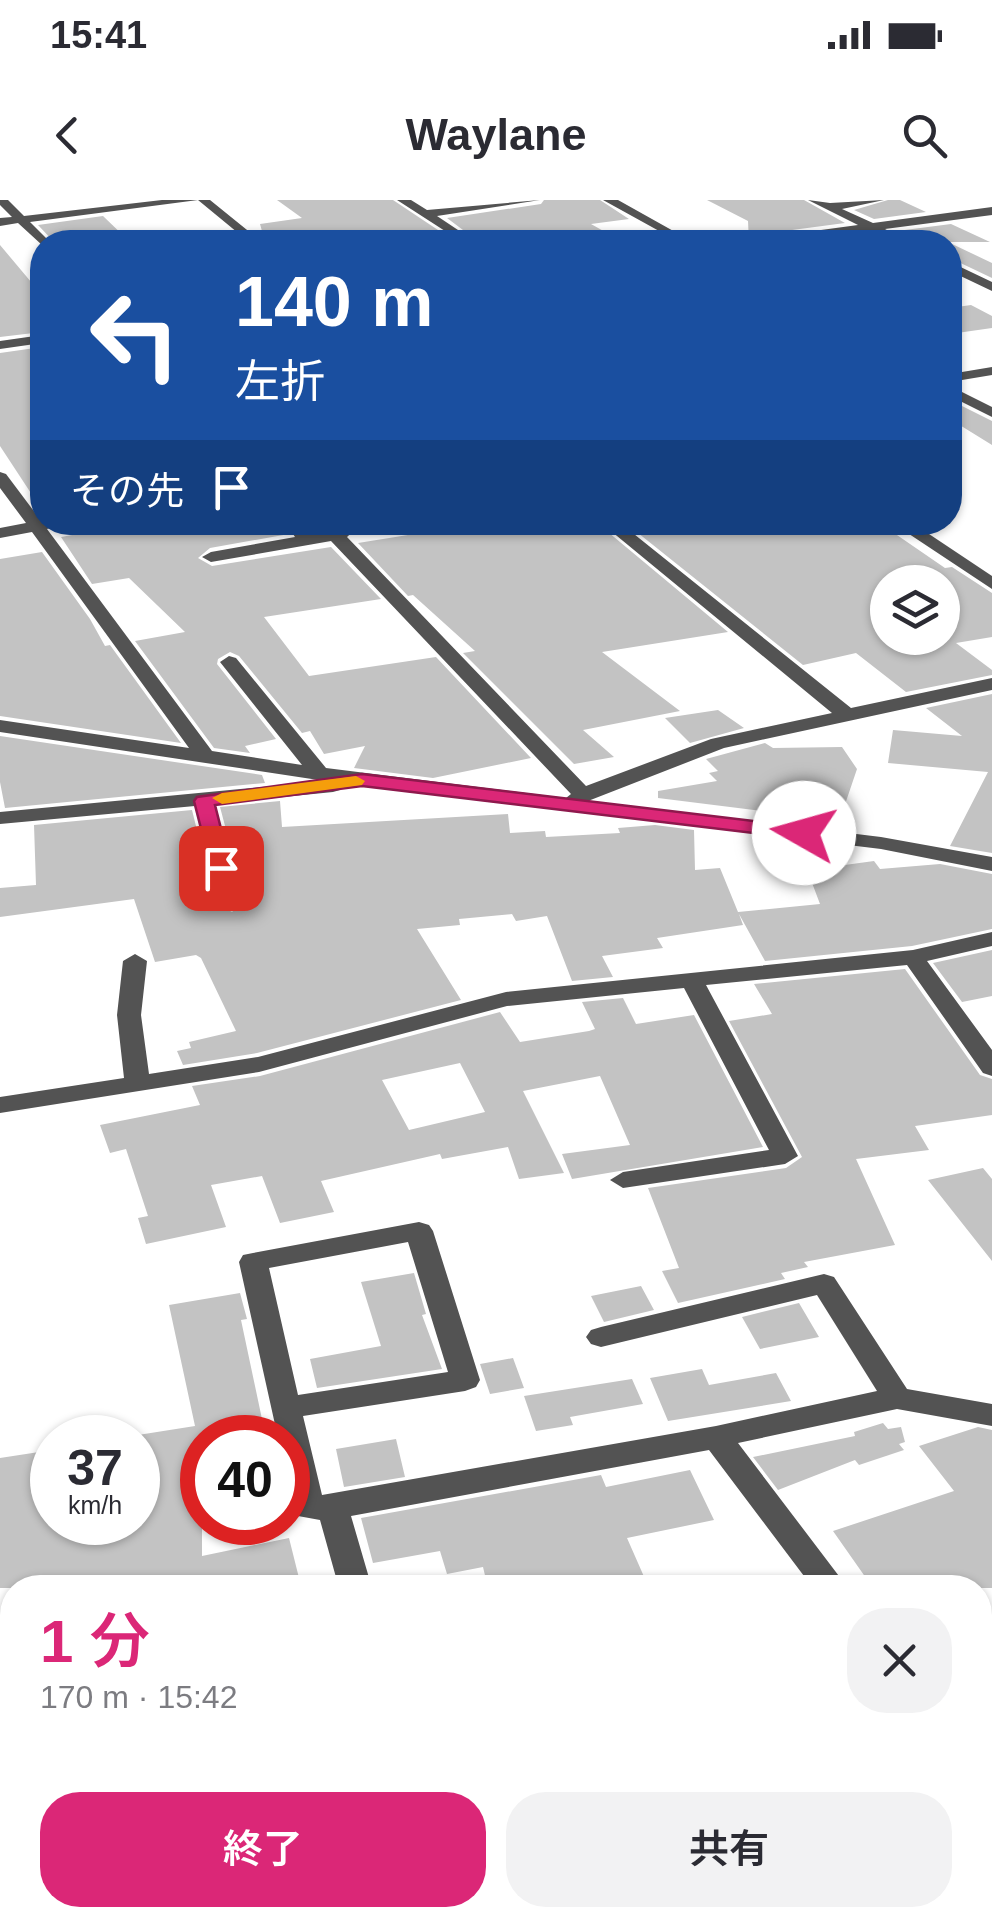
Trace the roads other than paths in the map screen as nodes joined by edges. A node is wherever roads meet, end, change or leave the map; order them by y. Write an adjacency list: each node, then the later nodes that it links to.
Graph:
1 (1, 200): 12 (street)
2 (192, 200): 12 (street)
3 (203, 200): 16 (street)
4 (403, 200): 11 (street)
5 (534, 200): 11 (street)
6 (609, 200): 18 (street)
7 (814, 200): 9 (street)
8 (878, 200): 9 (street)
9 (828, 207): 14 (street)
10 (992, 211): 14 (street)
11 (424, 214): 17 (street)
12 (21, 220): 13 (street); 15 (street)
13 (0, 222)
14 (873, 228): 19 (street); 20 (street)
15 (31, 230)
16 (241, 230)
17 (450, 230)
18 (664, 230)
19 (857, 230)
20 (877, 230)
21 (962, 272): 22 (street)
22 (992, 287)
23 (30, 341): 24 (street)
24 (0, 345)
25 (992, 371): 26 (street)
26 (962, 376)
27 (962, 397): 28 (street)
28 (992, 413)
29 (0, 477): 30 (street)
30 (30, 519)
31 (30, 528): 32 (street)
32 (0, 533)
33 (42, 535): 45 (street)
34 (319, 535): 38 (street)
35 (333, 535): 38 (street)
36 (624, 535): 43 (street)
37 (918, 535): 40 (street)
38 (328, 536): 39 (street); 48 (street)
39 (211, 557)
40 (992, 584)
41 (229, 662): 46 (street)
42 (992, 684): 43 (street)
43 (847, 715): 48 (street)
44 (0, 726): 45 (street)
45 (205, 756): 46 (street)
46 (320, 774): 47 (street)
47 (362, 780): 48 (street); 49 (street)
48 (578, 799): 51 (street)
49 (204, 801): 50 (street); 52 (street)
50 (0, 818)
51 (992, 864)
52 (230, 902)
53 (992, 940): 54 (street)
54 (914, 957): 56 (street); 57 (street)
55 (136, 961): 58 (street)
56 (694, 982): 58 (street); 60 (street)
57 (992, 1068)
58 (137, 1083): 59 (street)
59 (0, 1105)
60 (623, 1180)
61 (600, 1336): 62 (street)
62 (897, 1398): 64 (street); 65 (street)
63 (287, 1408): 66 (street)
64 (992, 1415)
65 (716, 1437): 66 (street); 68 (street)
66 (332, 1507): 67 (street)
67 (352, 1575)
68 (822, 1575)

